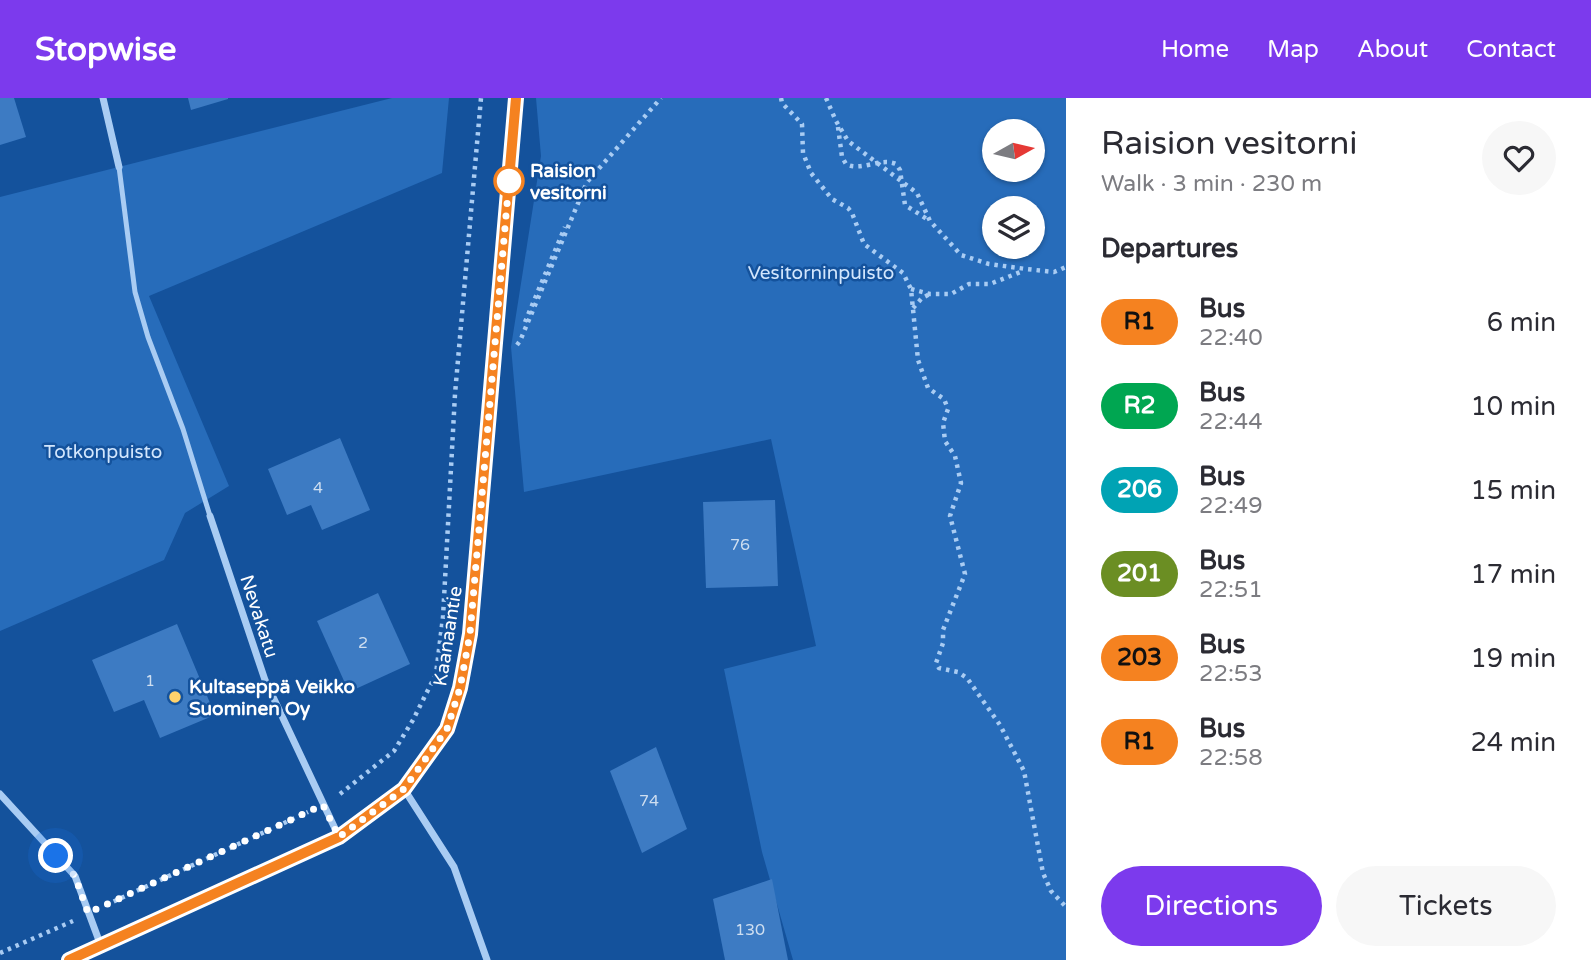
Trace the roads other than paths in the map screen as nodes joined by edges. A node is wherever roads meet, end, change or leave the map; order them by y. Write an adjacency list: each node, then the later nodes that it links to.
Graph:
1 (103, 98): 3 (street)
2 (516, 98): 5 (street, Kaanaantie)
3 (119, 167): 4 (lane)
4 (210, 516): 7 (street, Nevakatu)
5 (404, 789): 7 (street, Kaanaantie); 10 (street)
6 (0, 794): 8 (street)
7 (339, 837): 8 (street, Kaanaantie)
8 (101, 946): 9 (street, Kaanaantie)
9 (69, 960)
10 (487, 960)

